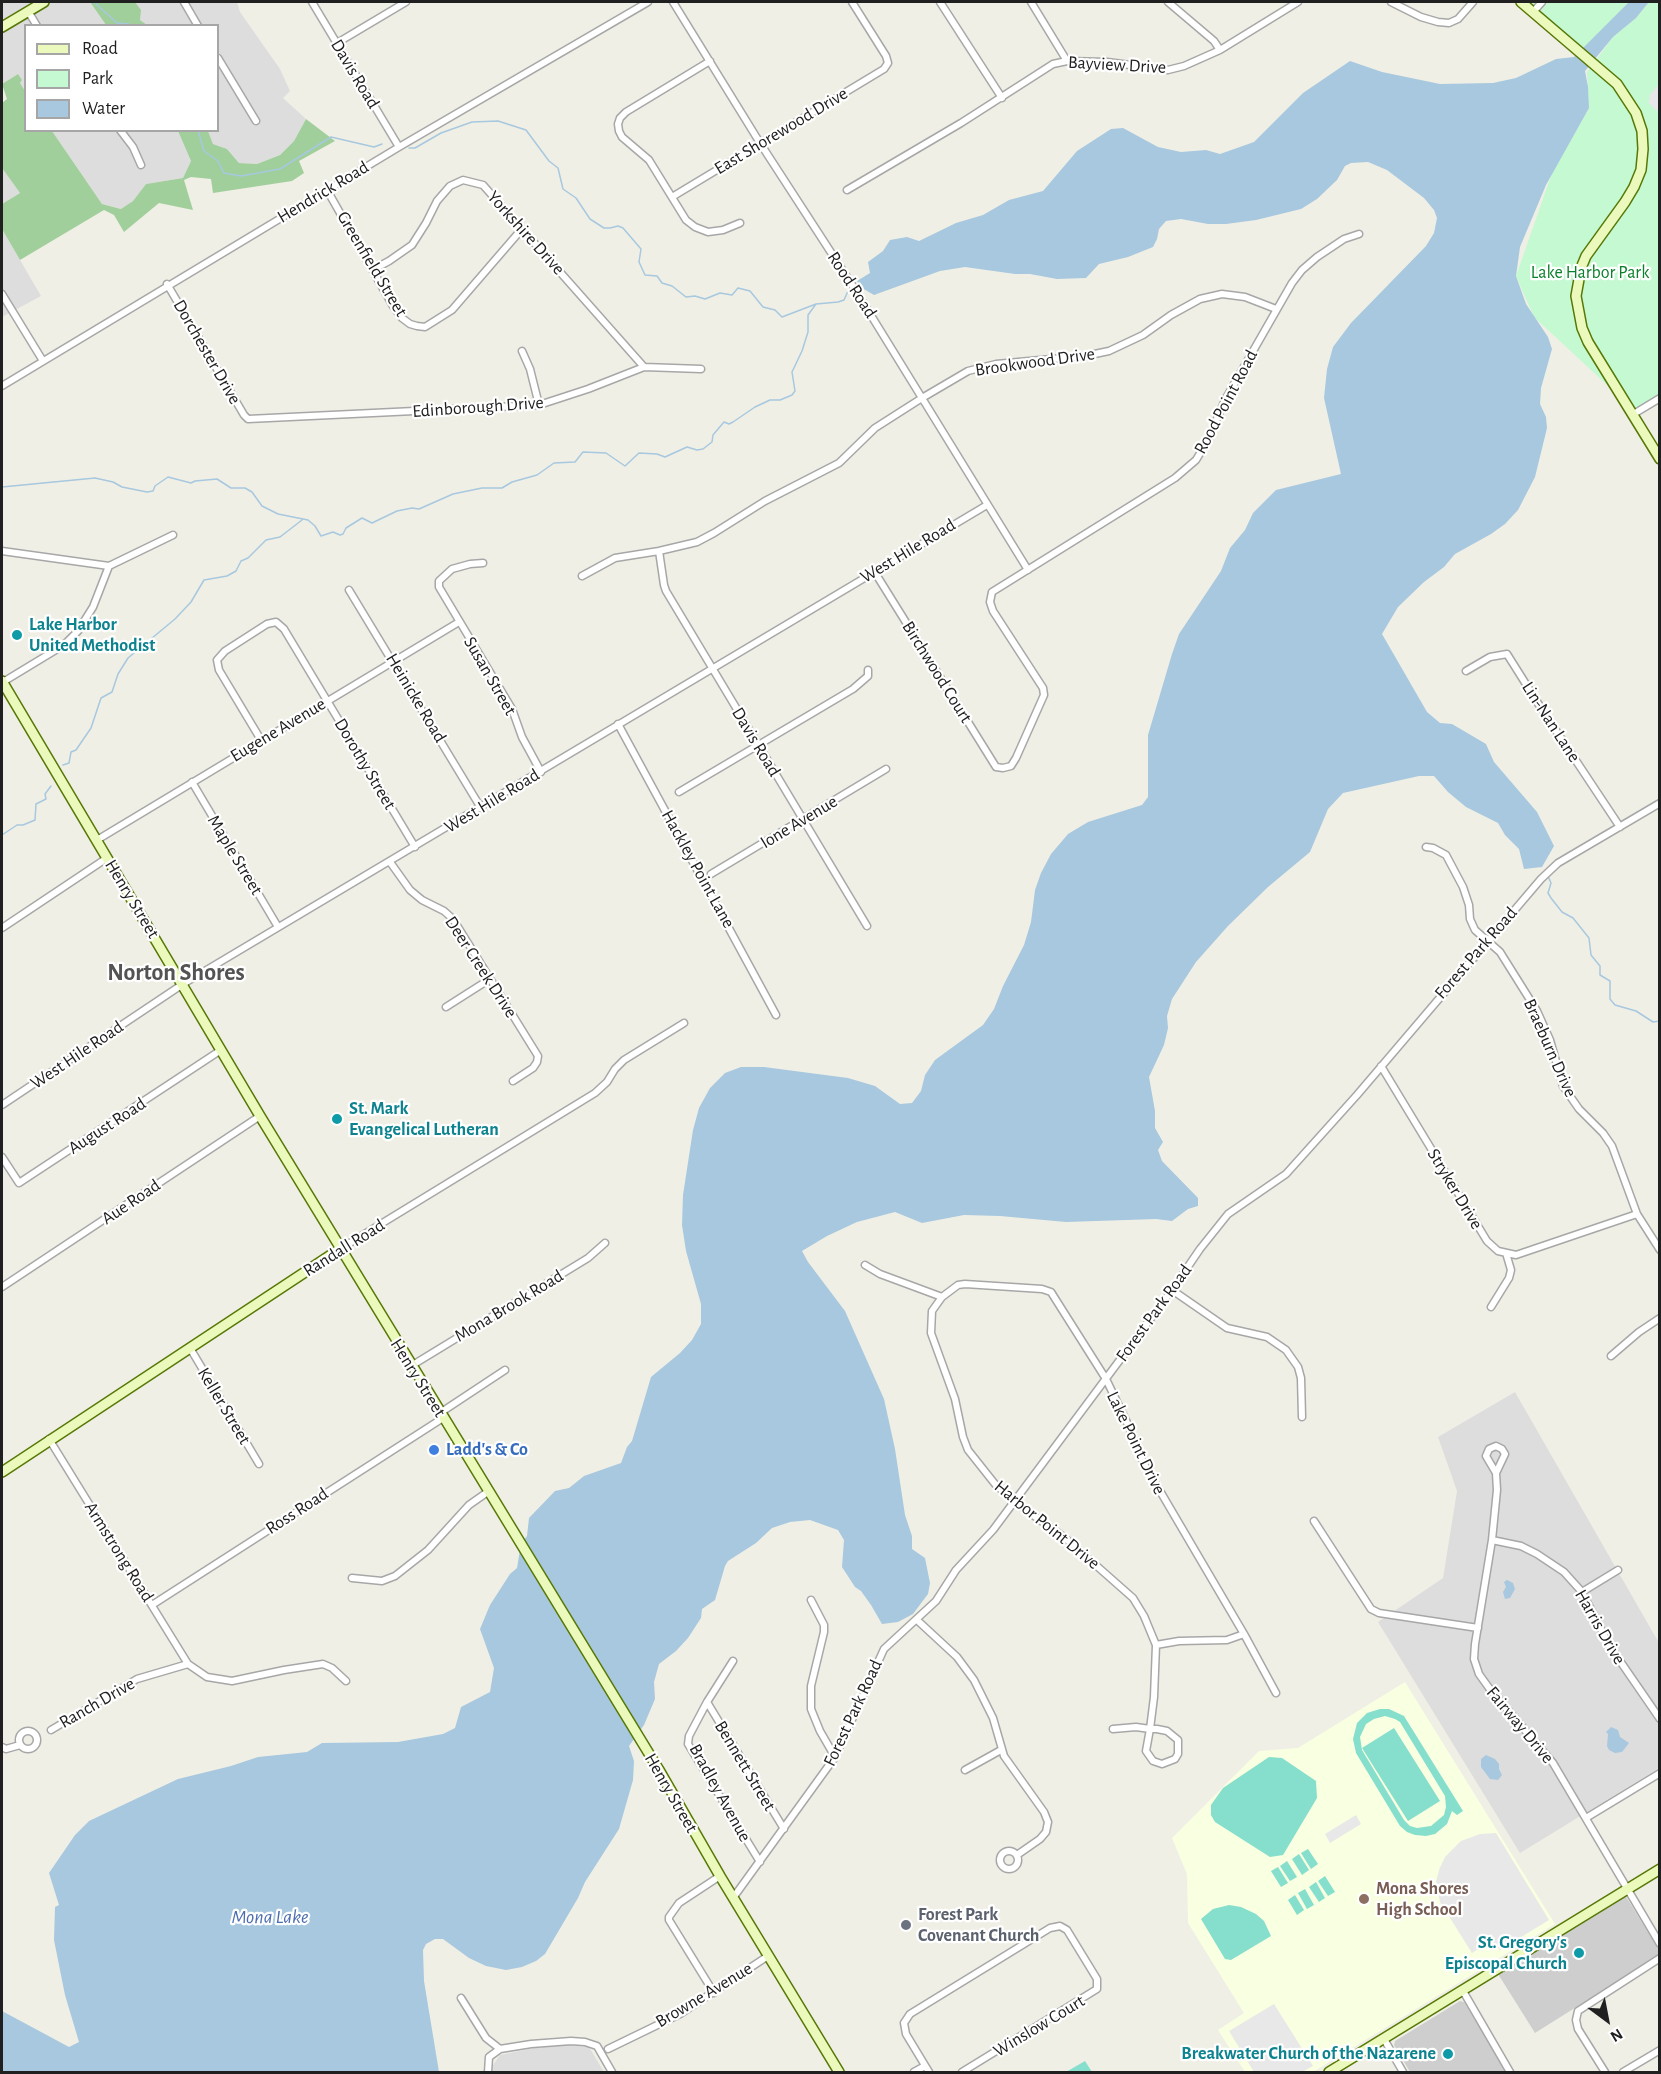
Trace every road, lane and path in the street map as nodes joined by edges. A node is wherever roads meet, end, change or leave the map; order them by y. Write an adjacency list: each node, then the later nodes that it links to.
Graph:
1 (44, 2): 16 (street)
2 (184, 2): 19 (street)
3 (312, 2): 21 (street, Davis Road)
4 (406, 2): 21 (street)
5 (648, 2): 30 (street, Hendrick Road)
6 (674, 2): 24 (street, Rood Road)
7 (852, 2): 29 (street, East Shorewood Drive)
8 (940, 2): 26 (street)
9 (1030, 2): 25 (street)
10 (1168, 2): 22 (street)
11 (1298, 2): 22 (street, Bayview Drive)
12 (1391, 2): 13 (street)
13 (1473, 2)
14 (1521, 2): 17 (street)
15 (1542, 2): 17 (street)
16 (28, 11): 18 (street); 20 (street)
17 (1533, 12): 50 (street)
18 (36, 24)
19 (197, 24)
20 (2, 27)
21 (337, 44): 30 (street, Davis Road)
22 (1220, 50): 25 (street, Bayview Drive)
23 (219, 60): 27 (street)
24 (710, 61): 29 (street, Rood Road); 34 (street)
25 (1067, 61): 26 (street, Bayview Drive)
26 (1002, 98): 33 (street, Bayview Drive)
27 (255, 121)
28 (122, 132): 31 (street)
29 (760, 143): 34 (street, East Shorewood Drive); 47 (street, Rood Road)
30 (399, 147): 32 (street, Hendrick Road)
31 (141, 165)
32 (327, 190): 38 (street, Greenfield Street); 39 (street, Hendrick Road)
33 (847, 190)
34 (672, 197): 35 (street)
35 (740, 223)
36 (521, 230): 38 (street, Yorkshire Drive); 38 (street, Greenfield Street); 44 (street, Yorkshire Drive)
37 (1359, 234): 41 (street, Rood Point Road)
38 (374, 269)
39 (167, 284): 43 (street, Hendrick Road); 51 (street, Dorchester Drive)
40 (2, 294): 43 (street)
41 (1276, 309): 47 (street, Brookwood Drive); 59 (street, Rood Point Road)
42 (522, 351): 49 (street)
43 (43, 361): 46 (street, Hendrick Road)
44 (645, 367): 45 (street, Edinborough Drive); 49 (street, Edinborough Drive)
45 (701, 369)
46 (2, 386)
47 (922, 398): 53 (street, Rood Road); 56 (street, Brookwood Drive)
48 (1659, 398): 50 (street)
49 (539, 405): 51 (street, Edinborough Drive)
50 (1632, 415): 52 (street)
51 (248, 419)
52 (1659, 459)
53 (987, 504): 59 (street, Rood Road); 60 (street, West Hile Road)
54 (172, 535): 58 (street)
55 (2, 550): 58 (street)
56 (659, 551): 61 (street, Brookwood Drive); 65 (street, Davis Road)
57 (483, 563): 63 (street, Susan Street)
58 (109, 566): 68 (street)
59 (1028, 570): 73 (street, Rood Point Road)
60 (874, 571): 65 (street, West Hile Road); 73 (street, Birchwood Court)
61 (582, 576)
62 (349, 590): 64 (street, Heinicke Road)
63 (459, 622): 64 (street, Eugene Avenue); 75 (street, Susan Street)
64 (394, 662): 69 (street, Eugene Avenue); 79 (street, Heinicke Road)
65 (712, 669): 70 (street, West Hile Road); 72 (street, Davis Road)
66 (868, 670): 72 (street)
67 (1466, 671): 81 (street, Lin-Nan Lane)
68 (2, 681): 82 (street, Henry Street)
69 (327, 700): 71 (street, Eugene Avenue); 71 (street, Dorothy Street); 83 (street, Dorothy Street)
70 (618, 724): 75 (street, West Hile Road); 95 (street, Hackley Point Lane)
71 (261, 740): 76 (street, Eugene Avenue)
72 (757, 744): 77 (street); 80 (street, Davis Road)
73 (1003, 768)
74 (886, 769): 80 (street, Ione Avenue)
75 (541, 771): 79 (street, West Hile Road)
76 (192, 783): 82 (street, Eugene Avenue); 89 (street, Maple Street)
77 (679, 792)
78 (1659, 803): 81 (street, Forest Park Road)
79 (481, 808): 83 (street, West Hile Road)
80 (803, 819): 87 (street, Ione Avenue); 88 (street, Davis Road)
81 (1620, 827): 91 (street, Forest Park Road)
82 (97, 840): 85 (street, Henry Street)
83 (415, 847): 86 (street, West Hile Road)
84 (1426, 847): 91 (street, Braeburn Drive)
85 (107, 858): 90 (street); 93 (street, Henry Street)
86 (390, 862): 89 (street, West Hile Road); 92 (street, Deer Creek Drive)
87 (711, 874)
88 (867, 926)
89 (278, 927): 93 (street, West Hile Road)
90 (2, 928)
91 (1488, 942): 98 (street, Forest Park Road); 103 (street, Braeburn Drive)
92 (490, 979): 94 (street); 99 (street, Deer Creek Drive)
93 (183, 984): 97 (street, Henry Street); 100 (street, West Hile Road)
94 (446, 1007)
95 (776, 1015)
96 (684, 1023): 105 (street, Randall Road)
97 (221, 1050): 101 (street, Henry Street); 102 (street, August Road)
98 (1381, 1066): 107 (street, Stryker Drive); 110 (street, Forest Park Road)
99 (513, 1081)
100 (2, 1105)
101 (260, 1116): 105 (street, Henry Street); 109 (street, Aue Road)
102 (2, 1157)
103 (1637, 1214): 106 (street, Braeburn Drive); 107 (street)
104 (605, 1243): 116 (street, Mona Brook Road)
105 (340, 1249): 114 (street, Randall Road); 116 (street, Henry Street)
106 (1659, 1250)
107 (1506, 1253): 112 (street)
108 (865, 1265): 111 (street)
109 (2, 1287)
110 (1172, 1290): 118 (street, Forest Park Road); 120 (street)
111 (942, 1297): 118 (street, Lake Point Drive); 126 (street, Harbor Point Drive)
112 (1491, 1307)
113 (1659, 1318): 115 (street)
114 (190, 1348): 121 (street, Randall Road); 122 (street, Keller Street)
115 (1611, 1356)
116 (411, 1366): 119 (street, Henry Street)
117 (506, 1371): 119 (street, Ross Road)
118 (1106, 1379): 126 (street, Forest Park Road); 136 (street, Lake Point Drive)
119 (441, 1415): 125 (street, Henry Street); 133 (street, Ross Road)
120 (1302, 1417)
121 (49, 1439): 123 (street, Randall Road); 133 (street, Armstrong Road)
122 (259, 1464)
123 (2, 1472)
124 (1497, 1473): 128 (street, Fairway Drive)
125 (489, 1491): 130 (street); 158 (street, Henry Street)
126 (1015, 1502): 134 (street, Forest Park Road); 137 (street, Harbor Point Drive)
127 (1314, 1521): 135 (street)
128 (1492, 1540): 131 (street, Harris Drive); 135 (street, Fairway Drive)
129 (1618, 1570): 131 (street)
130 (352, 1578)
131 (1582, 1592): 143 (street, Harris Drive)
132 (811, 1600): 150 (street)
133 (152, 1605): 139 (street, Armstrong Road)
134 (917, 1620): 149 (street); 150 (street, Forest Park Road)
135 (1478, 1628): 153 (street, Fairway Drive)
136 (1244, 1634): 137 (street); 141 (street, Lake Point Drive)
137 (1155, 1645): 145 (street)
138 (733, 1661): 142 (street, Bradley Avenue)
139 (188, 1664): 140 (street); 146 (street, Ranch Drive)
140 (346, 1681)
141 (1275, 1693)
142 (707, 1702): 154 (street, Bennett Street); 156 (street, Bradley Avenue)
143 (1659, 1719)
144 (1113, 1729): 145 (street)
145 (1150, 1729): 145 (street)
146 (51, 1730)
147 (20, 1745): 148 (street)
148 (2, 1747)
149 (1001, 1750): 151 (street); 155 (street)
150 (836, 1757): 154 (street, Forest Park Road)
151 (965, 1770)
152 (1659, 1773): 153 (street)
153 (1586, 1818): 159 (street, Fairway Drive)
154 (784, 1829): 156 (street, Forest Park Road)
155 (1017, 1855)
156 (760, 1862): 160 (street, Forest Park Road)
157 (1659, 1869): 159 (street)
158 (720, 1876): 160 (street, Henry Street); 165 (street)
159 (1628, 1889): 161 (street, Fairway Drive); 164 (street)
160 (733, 1898): 162 (street, Henry Street)
161 (1659, 1944)
162 (768, 1956): 165 (street, Browne Avenue); 174 (street, Henry Street)
163 (1659, 1958): 181 (street)
164 (1463, 1991): 167 (street); 180 (street)
165 (714, 1993): 168 (street, Browne Avenue)
166 (461, 1998): 170 (street)
167 (1384, 2039): 178 (street); 179 (street)
168 (608, 2049)
169 (1659, 2050): 182 (street)
170 (497, 2051): 172 (street); 173 (street)
171 (925, 2066): 175 (street); 176 (street, Winslow Court); 177 (street, Winslow Court)
172 (488, 2073)
173 (612, 2073)
174 (839, 2073)
175 (914, 2073)
176 (929, 2073)
177 (962, 2073)
178 (1329, 2073)
179 (1404, 2073)
180 (1510, 2073)
181 (1605, 2073)
182 (1623, 2073)

